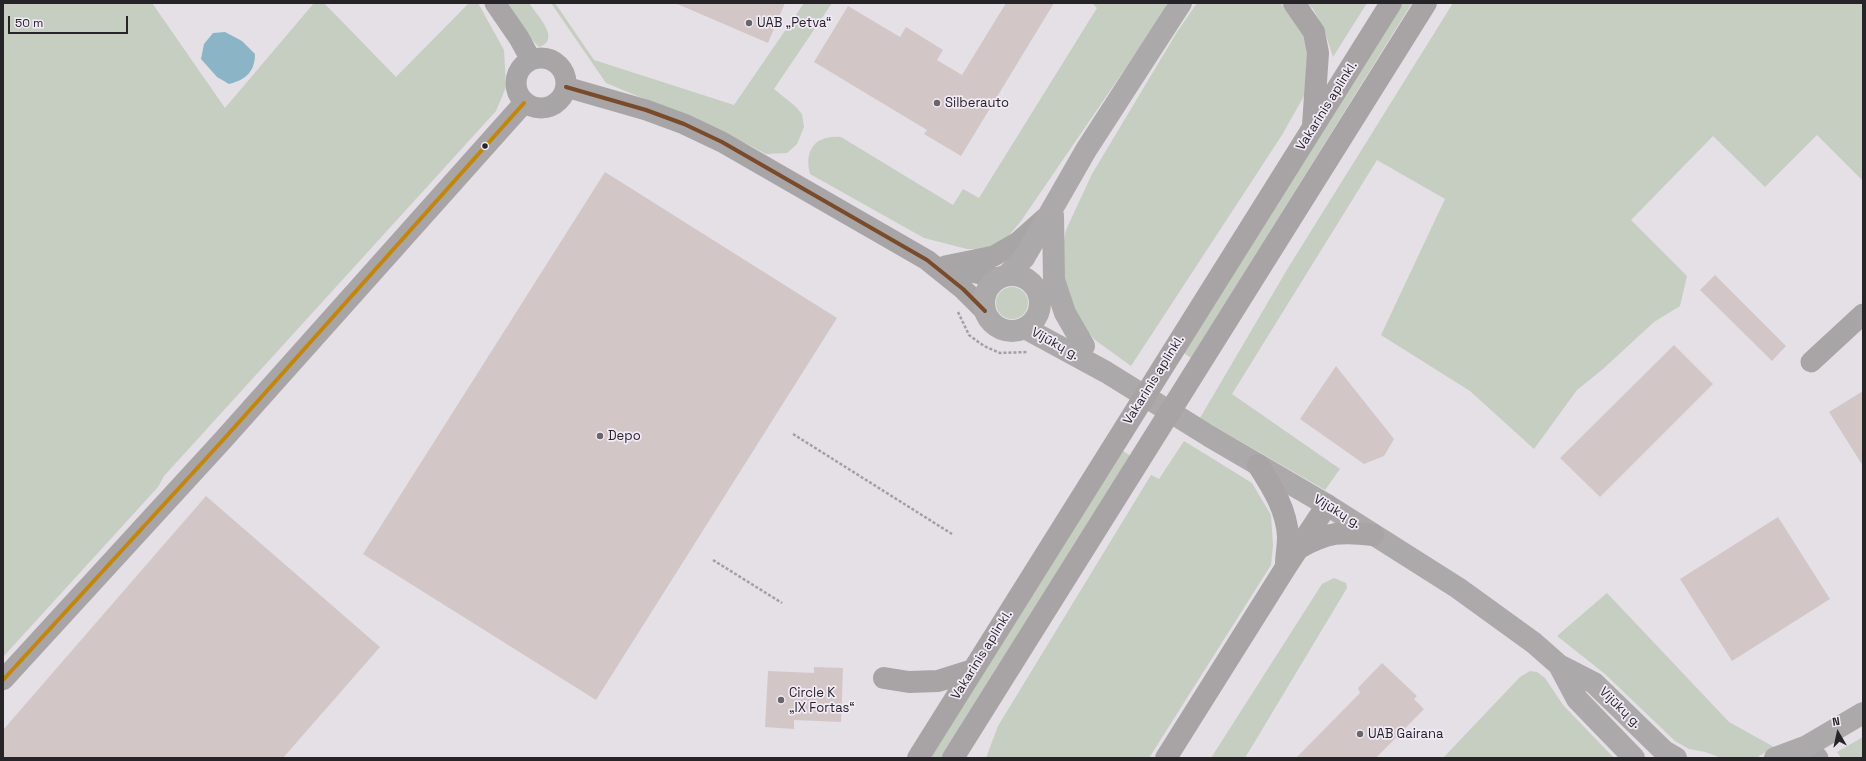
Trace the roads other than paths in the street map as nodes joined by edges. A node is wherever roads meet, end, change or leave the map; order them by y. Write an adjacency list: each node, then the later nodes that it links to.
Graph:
1 (495, 3): 6 (street)
2 (1181, 3): 10 (main road)
3 (1294, 3): 9 (highway)
4 (1391, 3): 9 (highway, Vakarinis aplinkl.)
5 (1426, 3): 30 (highway)
6 (531, 60): 7 (street); 8 (street)
7 (566, 87): 8 (street); 11 (street)
8 (524, 103): 28 (street)
9 (1312, 128): 26 (highway, Vakarinis aplinkl.)
10 (1053, 211): 11 (street); 12 (main road); 13 (main road); 17 (main road)
11 (936, 263): 12 (street); 14 (street)
12 (1003, 277): 13 (main road); 14 (main road)
13 (1038, 294): 16 (main road); 17 (main road, Vijūkų g.)
14 (985, 311): 16 (main road)
15 (1863, 314): 18 (street)
16 (1025, 328): 19 (main road, Vijūkų g.)
17 (1084, 346): 19 (main road, Vijūkų g.)
18 (1811, 362)
19 (1106, 372): 20 (main road, Vijūkų g.)
20 (1258, 465): 21 (main road, Vijūkų g.); 24 (highway)
21 (1327, 506): 22 (main road, Vijūkų g.); 23 (highway)
22 (1373, 534): 23 (highway); 25 (main road, Vijūkų g.)
23 (1298, 548): 24 (highway)
24 (1286, 567): 35 (highway)
25 (1559, 665): 36 (main road, Vijūkų g.); 37 (main road, Vijūkų g.)
26 (973, 670): 27 (highway); 32 (highway, Vakarinis aplinkl.)
27 (884, 678)
28 (3, 680)
29 (1863, 713): 31 (main road)
30 (975, 724): 33 (highway); 34 (highway)
31 (1808, 754): 38 (main road)
32 (918, 758)
33 (954, 758)
34 (971, 758)
35 (1166, 758)
36 (1634, 758)
37 (1676, 758)
38 (1775, 758)

